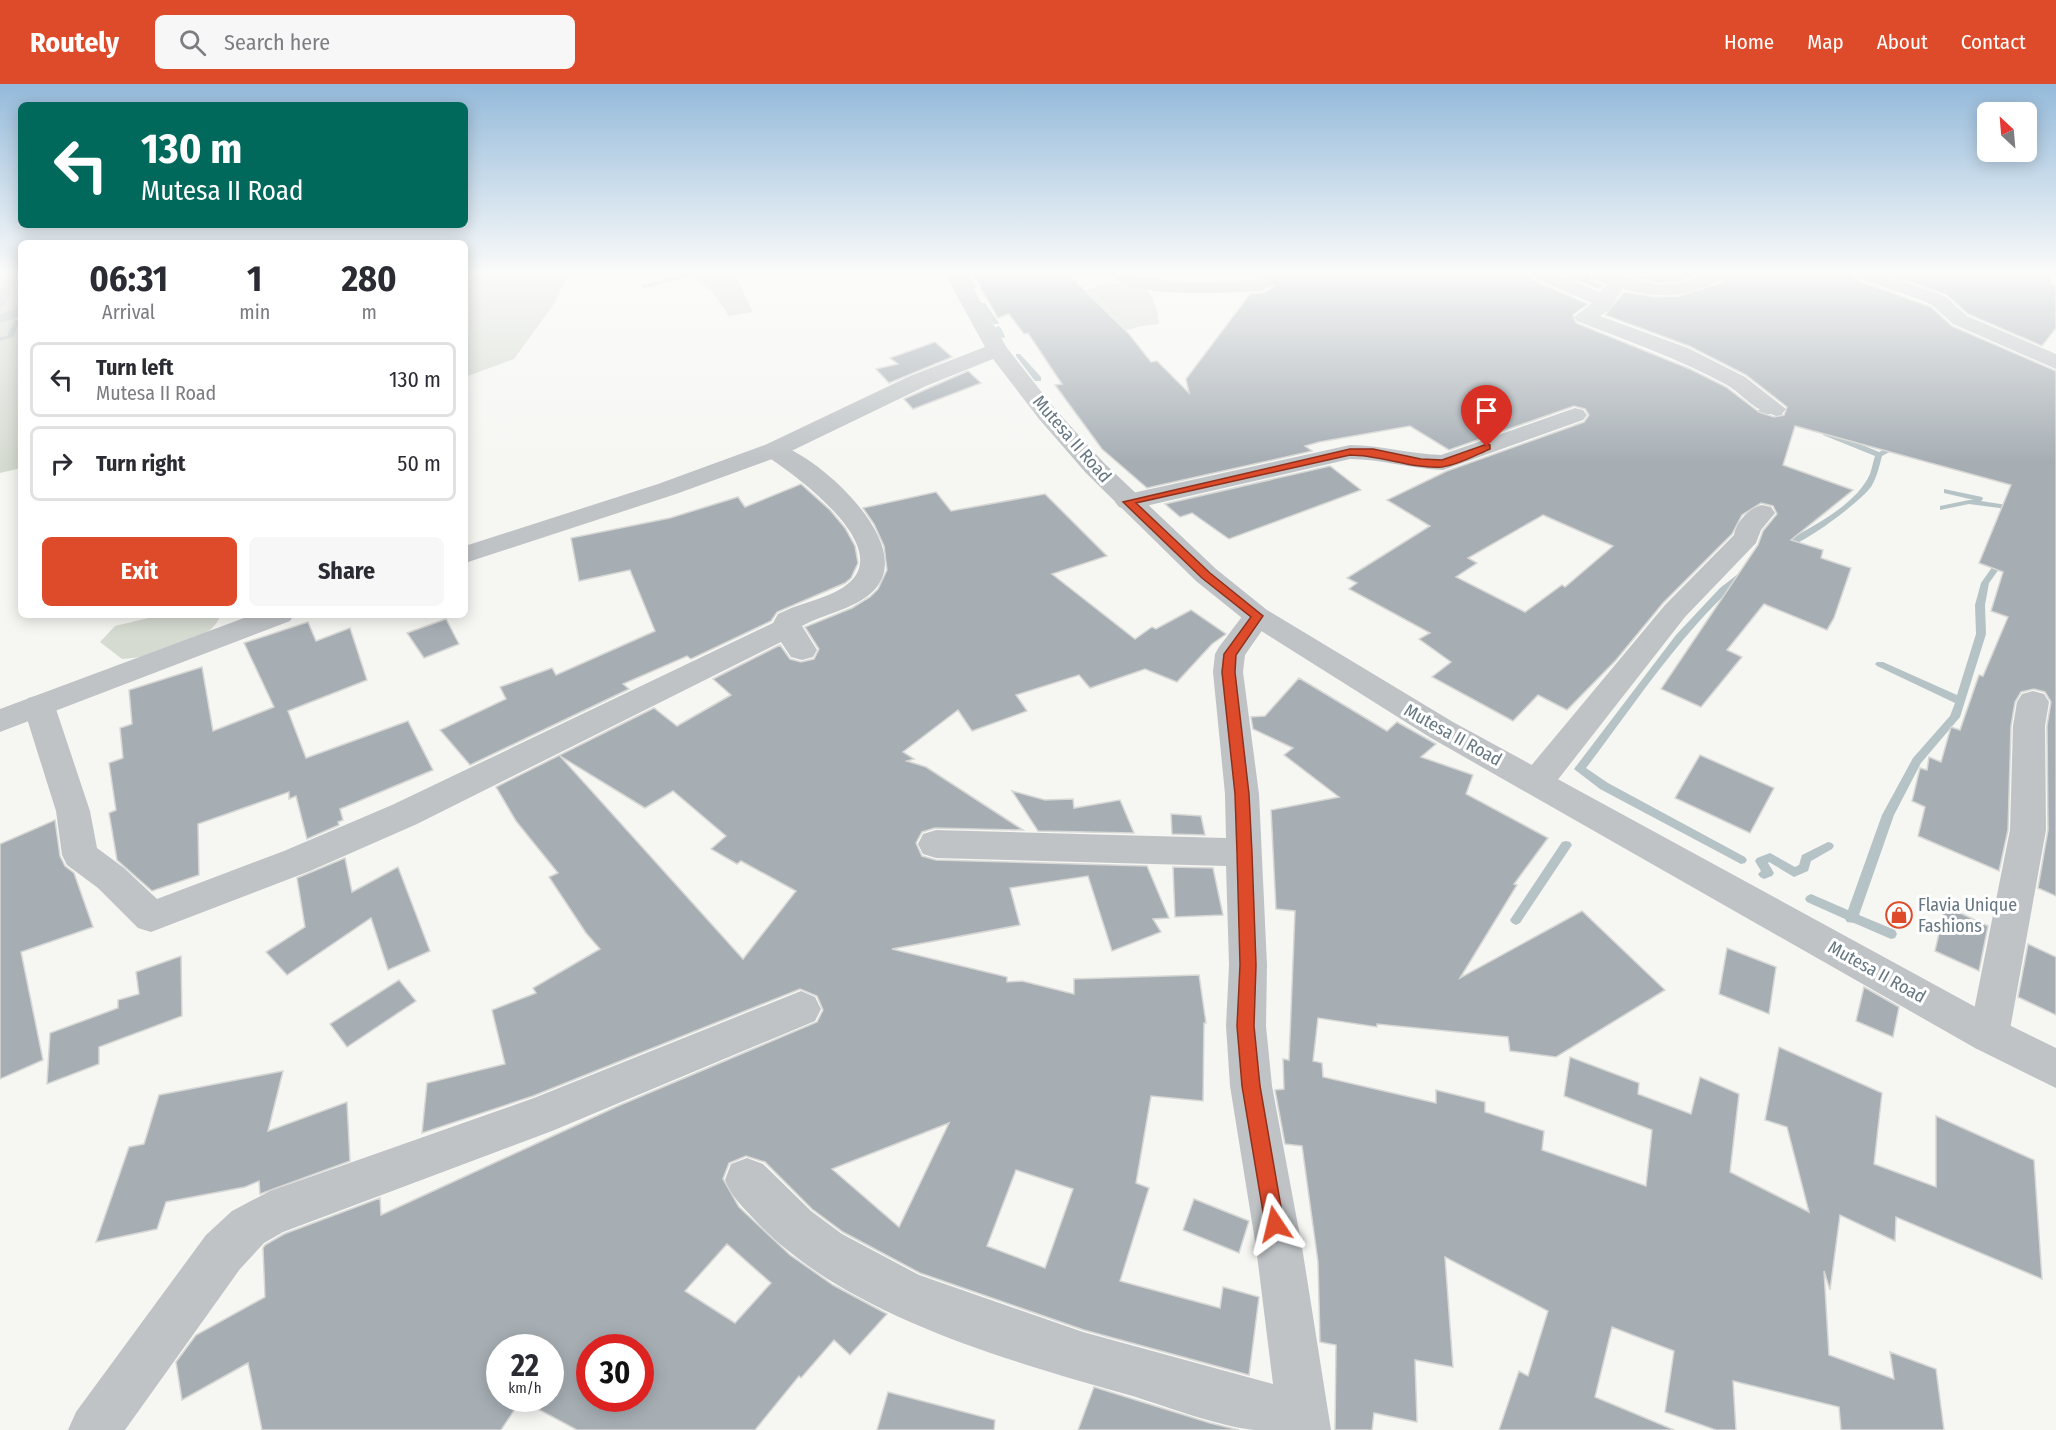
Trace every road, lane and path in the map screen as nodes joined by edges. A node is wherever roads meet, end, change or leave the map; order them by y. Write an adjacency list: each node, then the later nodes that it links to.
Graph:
1 (990, 337): 4 (street, Mutesa II Road)
2 (1637, 337): 6 (street)
3 (1998, 337): 5 (street)
4 (997, 350): 8 (street); 9 (street, Mutesa II Road)
5 (2056, 362)
6 (1774, 409)
7 (1575, 415): 9 (street)
8 (774, 450): 11 (street); 15 (street)
9 (1128, 502): 12 (street, Mutesa II Road)
10 (1762, 513): 17 (street)
11 (468, 554)
12 (1257, 616): 17 (street, Mutesa II Road); 19 (street)
13 (272, 618): 15 (street)
14 (2033, 702): 21 (street)
15 (39, 706): 16 (street)
16 (0, 721)
17 (1537, 782): 21 (street, Mutesa II Road)
18 (936, 844): 19 (street)
19 (1245, 853): 24 (street)
20 (801, 1009): 25 (street)
21 (1989, 1035): 22 (street, Mutesa II Road)
22 (2056, 1069)
23 (747, 1180): 24 (street)
24 (1304, 1424)
25 (94, 1430)

